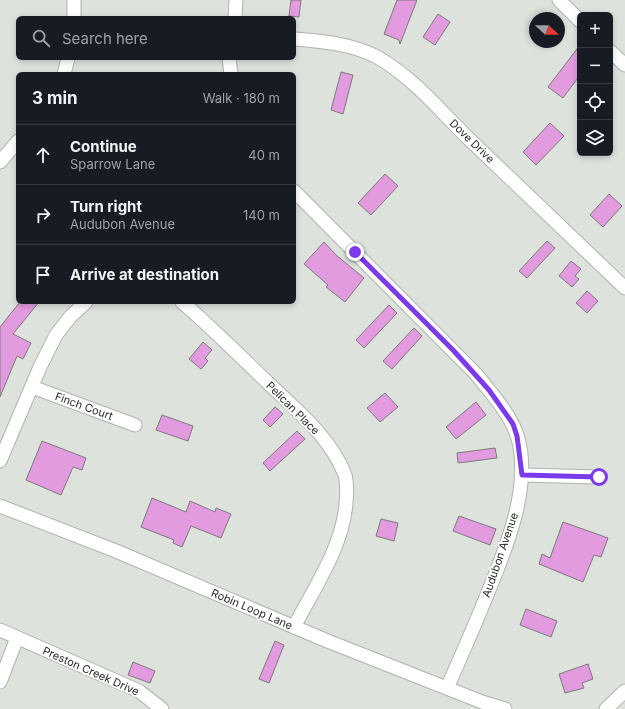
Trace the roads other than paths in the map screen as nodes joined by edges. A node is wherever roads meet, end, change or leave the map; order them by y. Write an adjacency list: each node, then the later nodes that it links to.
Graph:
1 (74, 0): 4 (street)
2 (236, 0): 5 (street)
3 (559, 0): 6 (street)
4 (74, 16)
5 (235, 16)
6 (577, 18)
7 (296, 39): 17 (street, Dove Drive)
8 (613, 54): 11 (street)
9 (68, 60): 12 (street)
10 (229, 60): 13 (street)
11 (625, 65)
12 (64, 72)
13 (231, 72)
14 (16, 143): 15 (street)
15 (0, 162)
16 (296, 193): 23 (street, Audubon Avenue)
17 (625, 288)
18 (84, 304): 20 (street)
19 (184, 304): 26 (street, Pelican Place)
20 (32, 387): 21 (street, Finch Court); 22 (street)
21 (135, 424)
22 (0, 461)
23 (522, 475): 24 (street); 30 (street, Audubon Avenue)
24 (599, 477)
25 (0, 506): 26 (street, Robin Loop Lane)
26 (294, 627): 30 (street, Robin Loop Lane)
27 (0, 630): 28 (street, Preston Creek Drive)
28 (17, 638): 29 (street); 32 (street, Preston Creek Drive)
29 (0, 682)
30 (447, 688): 33 (street, Robin Loop Lane)
31 (625, 691): 34 (street)
32 (162, 709)
33 (505, 709)
34 (608, 709)

